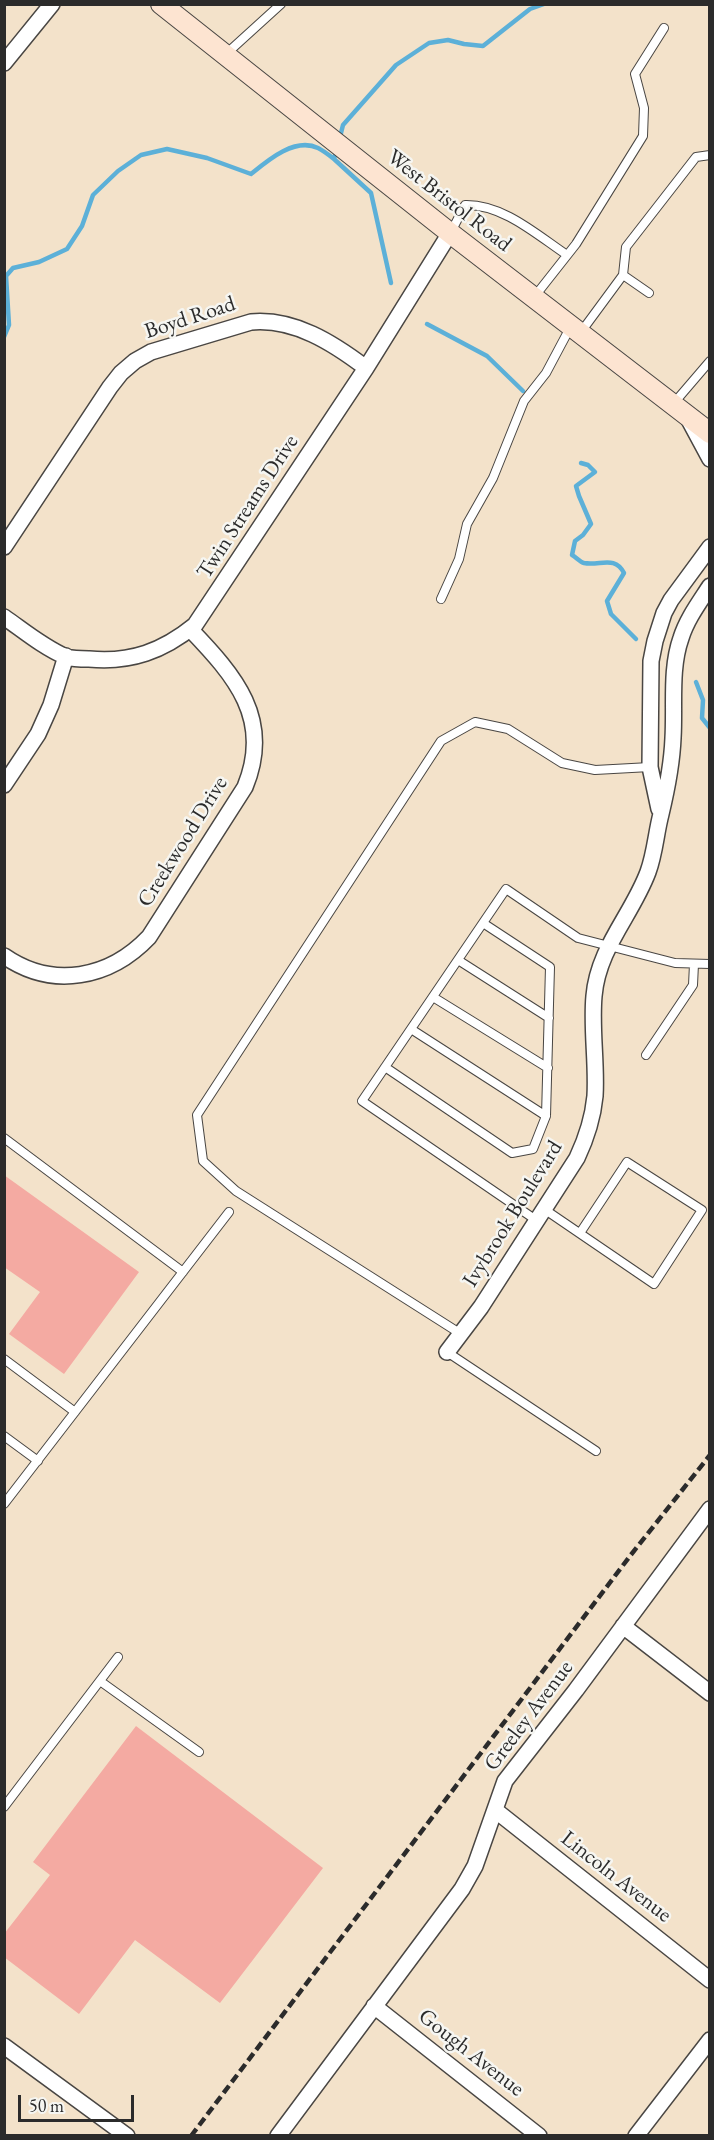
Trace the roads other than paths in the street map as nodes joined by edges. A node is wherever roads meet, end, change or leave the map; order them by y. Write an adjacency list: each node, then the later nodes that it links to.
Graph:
1 (51, 4): 6 (street)
2 (161, 4): 5 (main road, West Bristol Road)
3 (280, 4): 5 (lane)
4 (664, 28): 9 (lane)
5 (225, 55): 8 (main road, West Bristol Road)
6 (4, 63)
7 (710, 155): 10 (lane)
8 (450, 233): 9 (lane); 12 (main road, West Bristol Road); 15 (street, Twin Streams Drive)
9 (567, 255): 12 (lane)
10 (623, 275): 11 (lane); 13 (lane)
11 (649, 293)
12 (534, 297): 13 (main road, West Bristol Road)
13 (576, 330): 16 (main road, West Bristol Road); 22 (lane)
14 (710, 361): 16 (lane)
15 (366, 368): 19 (street, Boyd Road); 24 (street, Twin Streams Drive)
16 (680, 410): 17 (main road, West Bristol Road); 18 (street)
17 (710, 433)
18 (710, 459)
19 (4, 547)
20 (708, 547): 26 (street, Ivybrook Boulevard)
21 (710, 586): 28 (street, Ivybrook Boulevard)
22 (441, 599)
23 (4, 616): 25 (street, Twin Streams Drive)
24 (190, 629): 25 (street, Twin Streams Drive); 31 (street, Creekwood Drive)
25 (66, 656): 27 (street)
26 (650, 767): 28 (street, Ivybrook Boulevard); 47 (lane)
27 (4, 785)
28 (660, 815): 30 (street, Ivybrook Boulevard)
29 (483, 923): 30 (lane); 32 (lane); 36 (lane)
30 (608, 946): 33 (lane); 44 (street, Ivybrook Boulevard)
31 (4, 956)
32 (458, 960): 35 (lane); 36 (lane)
33 (694, 964): 34 (lane); 38 (lane)
34 (710, 964)
35 (433, 997): 37 (lane); 40 (lane)
36 (549, 1018): 40 (lane)
37 (411, 1029): 39 (lane); 41 (lane)
38 (646, 1055)
39 (385, 1067): 41 (lane); 44 (lane)
40 (548, 1068): 41 (lane)
41 (546, 1116)
42 (4, 1138): 46 (lane)
43 (229, 1212): 46 (lane)
44 (540, 1214): 45 (lane); 47 (street, Ivybrook Boulevard)
45 (580, 1233): 45 (lane)
46 (183, 1272): 50 (lane)
47 (461, 1334): 48 (street, Ivybrook Boulevard)
48 (447, 1352): 52 (lane)
49 (4, 1359): 50 (lane)
50 (75, 1412): 53 (lane)
51 (4, 1436): 53 (lane)
52 (596, 1451)
53 (38, 1461): 54 (lane)
54 (4, 1504)
55 (710, 1509): 56 (street, Greeley Avenue)
56 (624, 1626): 59 (street); 62 (street, Greeley Avenue)
57 (118, 1657): 58 (lane)
58 (100, 1681): 60 (lane); 61 (lane)
59 (710, 1693)
60 (199, 1752)
61 (4, 1807)
62 (495, 1810): 63 (street, Lincoln Avenue); 64 (street, Greeley Avenue)
63 (710, 1980)
64 (374, 2007): 68 (street, Greeley Avenue); 69 (street, Gough Avenue)
65 (710, 2040): 70 (street)
66 (4, 2046): 67 (street)
67 (127, 2136)
68 (278, 2136)
69 (539, 2136)
70 (636, 2136)

